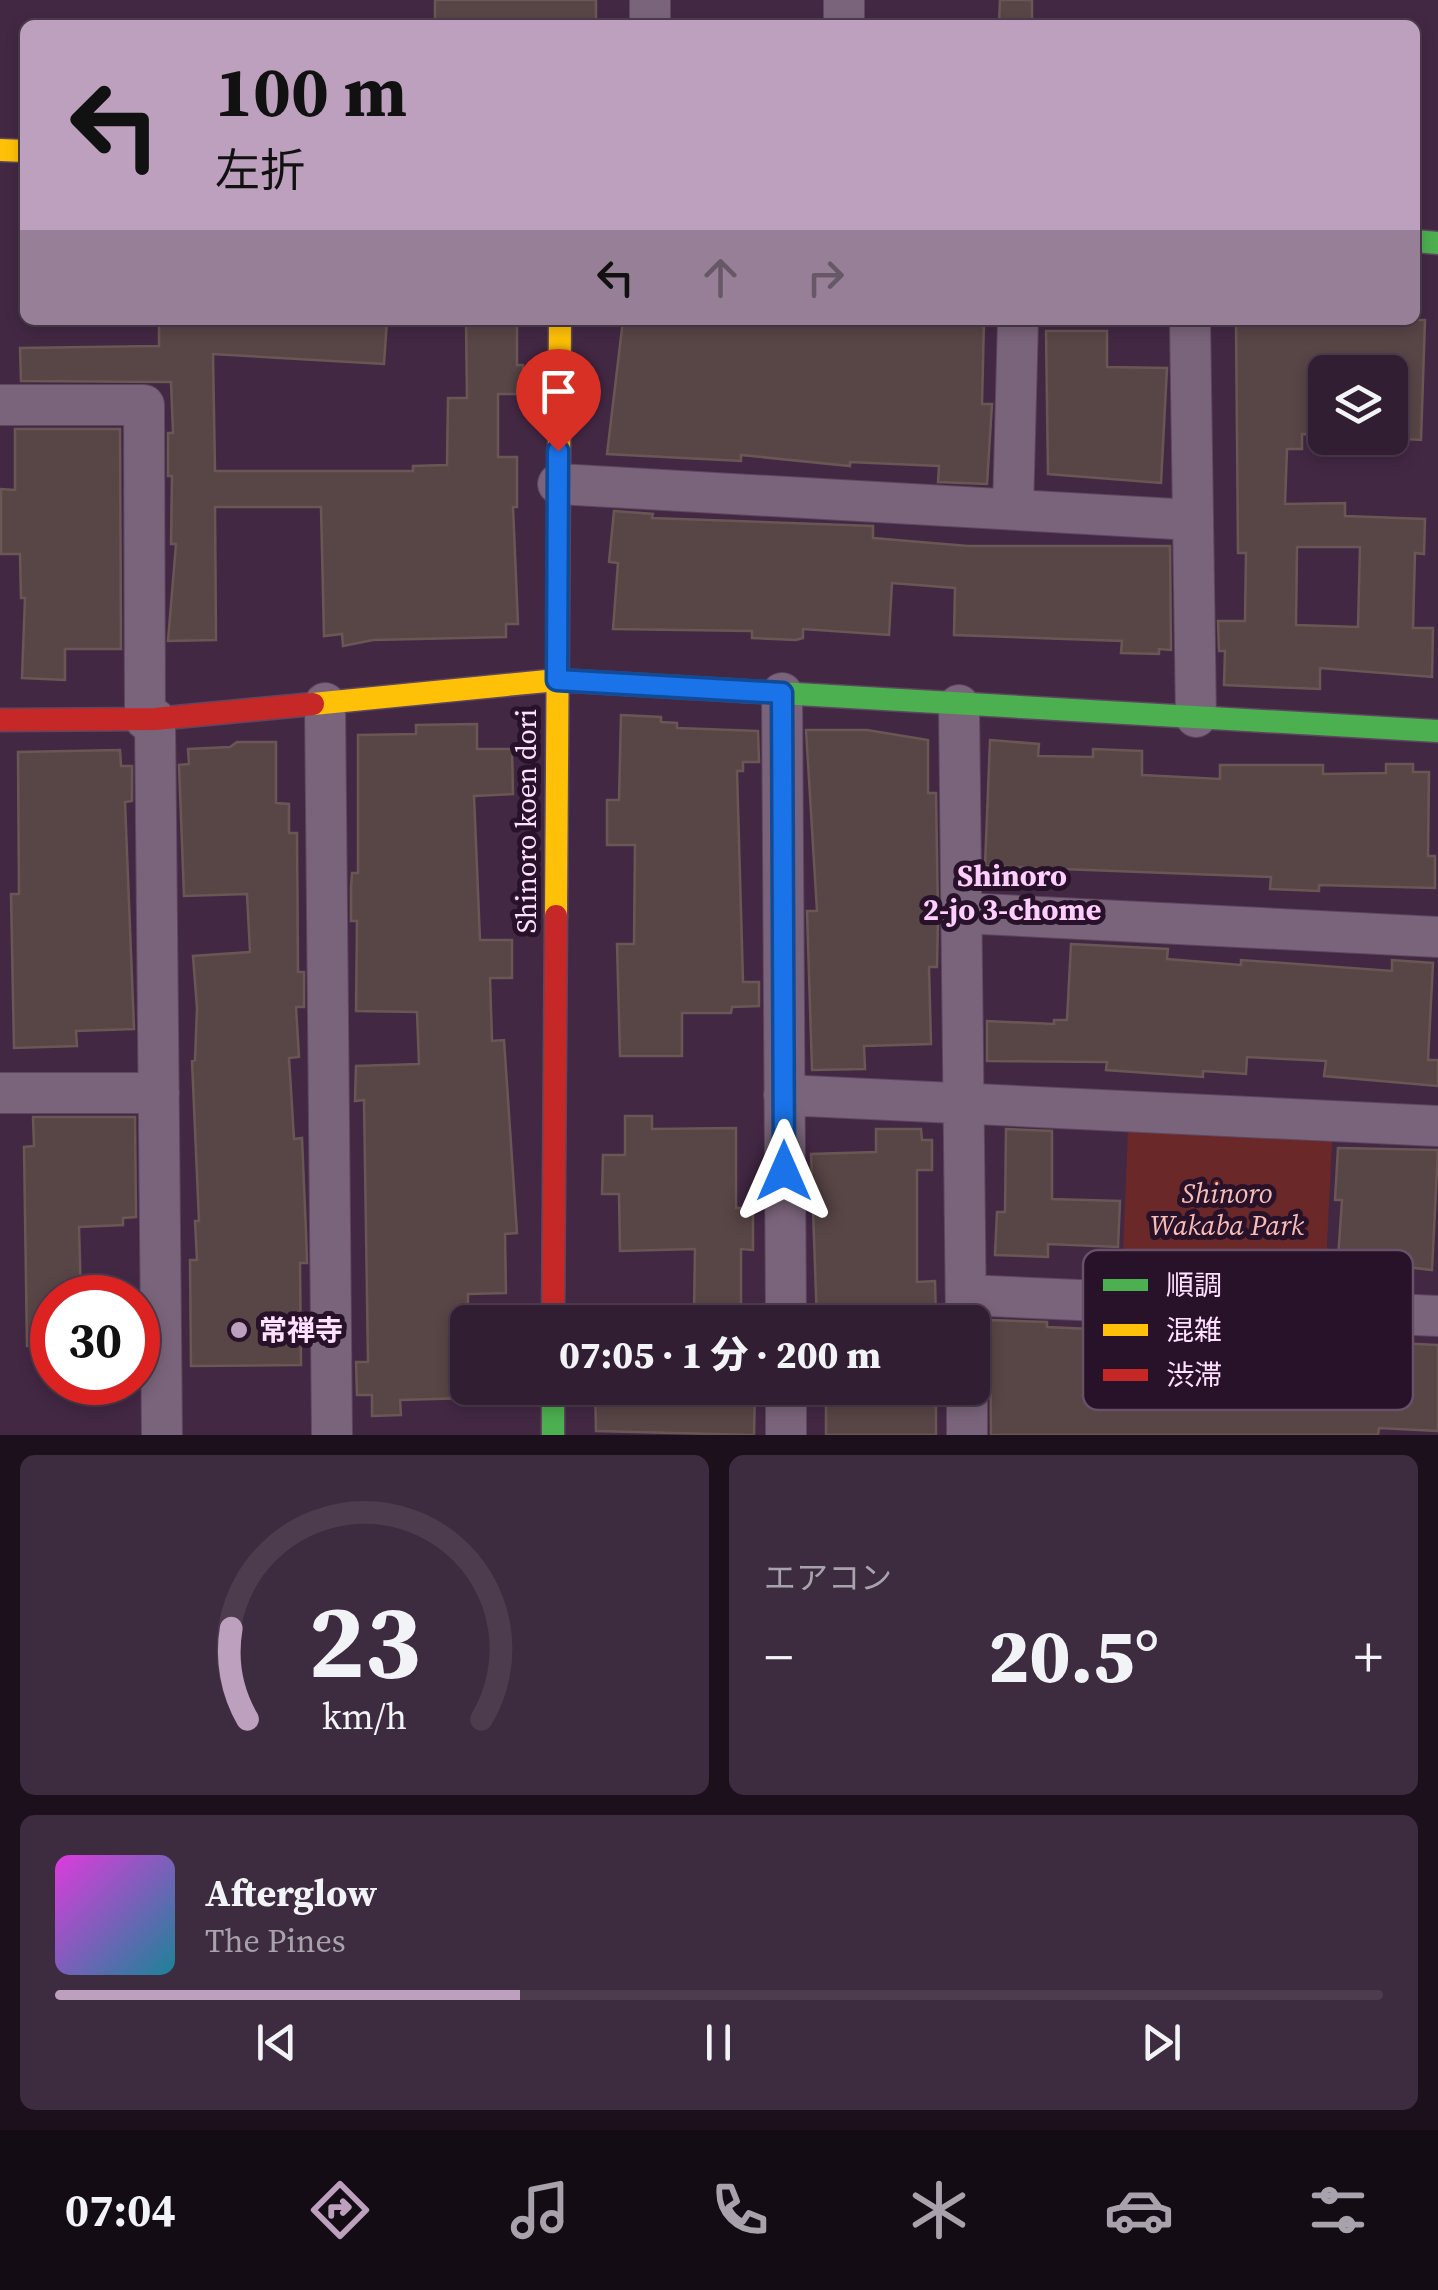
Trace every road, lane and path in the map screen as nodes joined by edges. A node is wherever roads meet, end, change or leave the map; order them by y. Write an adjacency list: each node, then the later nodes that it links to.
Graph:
1 (560, 325): 5 (street, Shinoro koen dori)
2 (1018, 325): 6 (street)
3 (1190, 325): 7 (street)
4 (0, 404): 13 (street)
5 (558, 484): 6 (street); 8 (street, Shinoro koen dori)
6 (1014, 510): 7 (street)
7 (1193, 520): 12 (street)
8 (557, 680): 9 (street); 10 (street); 23 (street, Shinoro koen dori)
9 (782, 693): 11 (street); 20 (street)
10 (325, 702): 13 (street); 34 (street)
11 (958, 705): 12 (street); 16 (street)
12 (1196, 718): 15 (street)
13 (150, 719): 14 (street); 19 (street)
14 (0, 720)
15 (1438, 731)
16 (962, 913): 17 (street); 21 (street)
17 (1438, 937)
18 (0, 1093): 19 (street)
19 (159, 1093): 33 (street)
20 (784, 1096): 21 (street); 24 (street)
21 (963, 1103): 22 (street); 25 (street)
22 (1438, 1126)
23 (553, 1305)
24 (786, 1305)
25 (966, 1305)
26 (990, 1309): 27 (street)
27 (1083, 1311)
28 (1413, 1316): 29 (street)
29 (1438, 1316)
30 (553, 1405): 35 (street)
31 (786, 1405): 36 (street)
32 (967, 1405): 37 (street)
33 (162, 1435)
34 (332, 1435)
35 (552, 1435)
36 (786, 1435)
37 (967, 1435)

